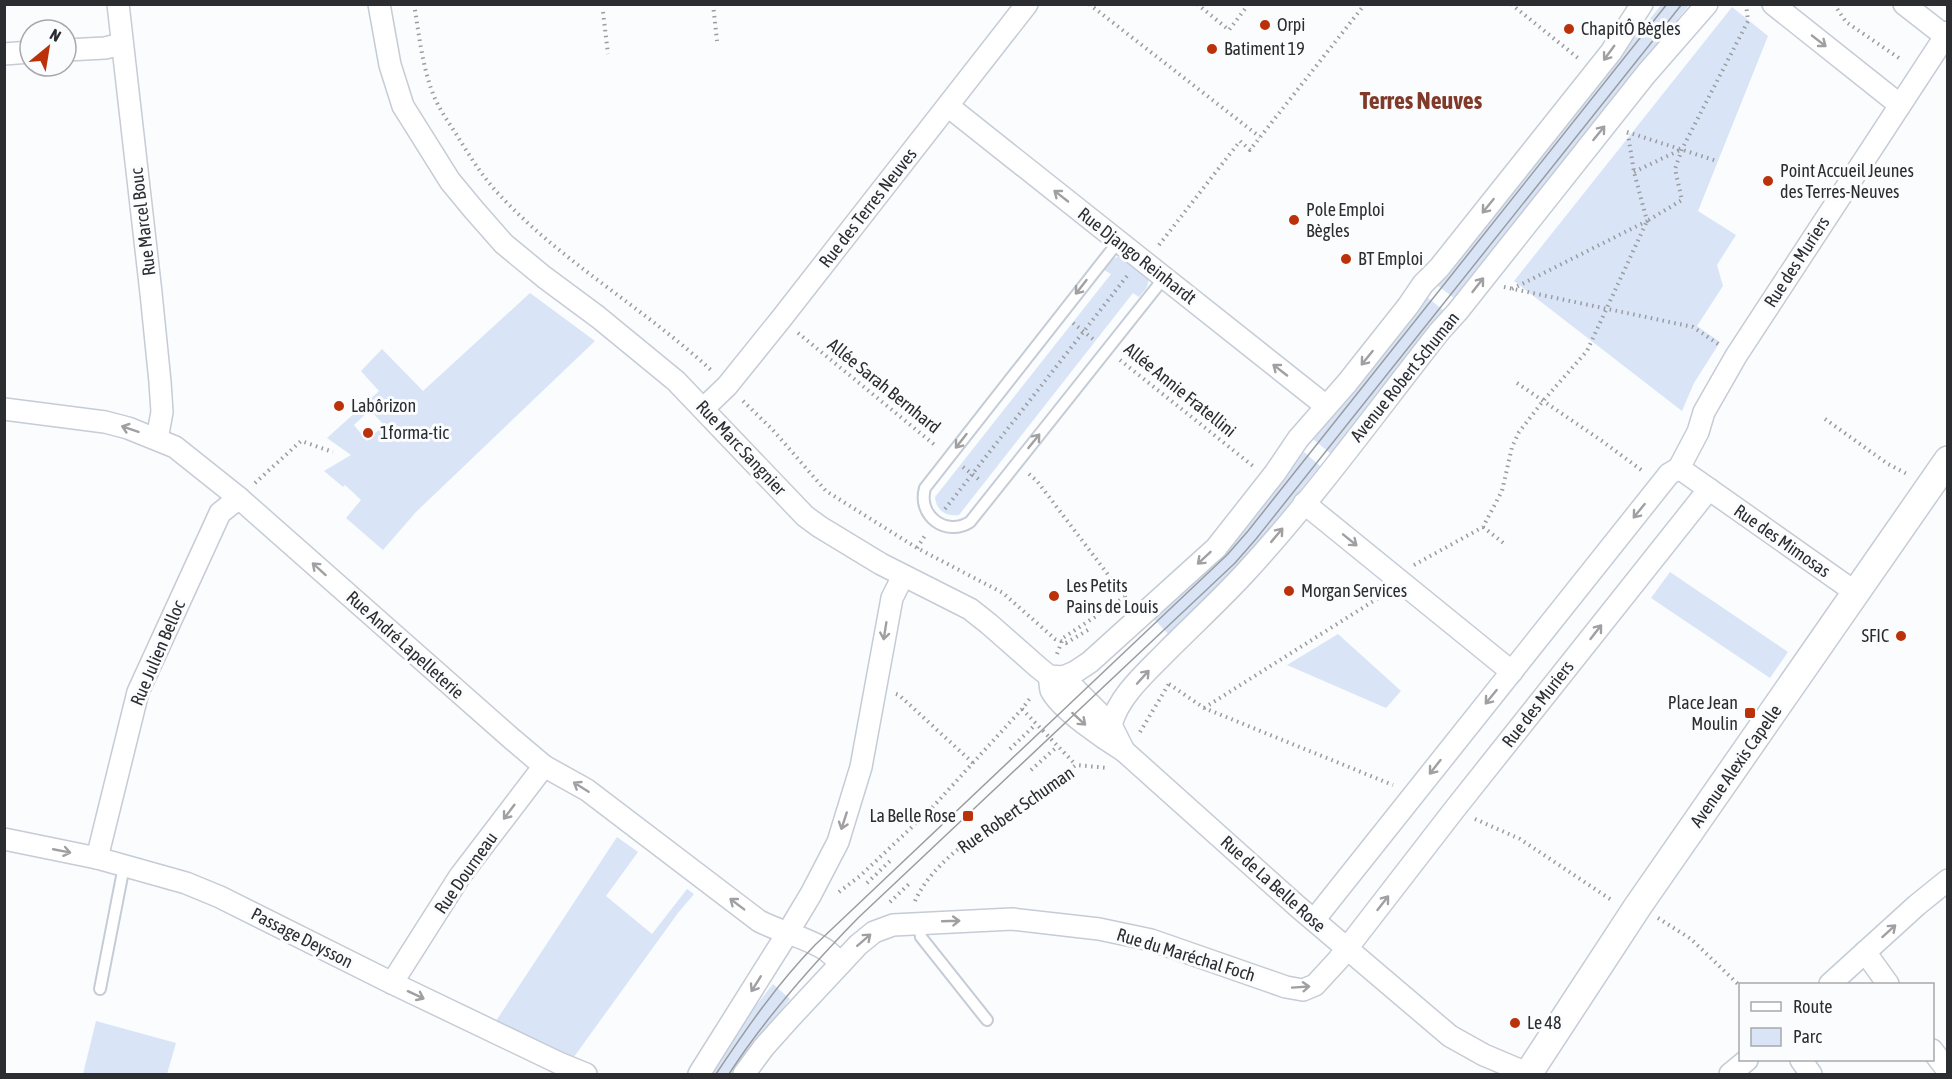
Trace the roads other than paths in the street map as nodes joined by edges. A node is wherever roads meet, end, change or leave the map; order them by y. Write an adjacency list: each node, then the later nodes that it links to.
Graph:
1 (118, 4): 9 (street, Rue Marcel Bouc)
2 (379, 4): 16 (street, Rue Marc Sangnier)
3 (1028, 4): 12 (street, Rue des Terres Neuves)
4 (1707, 4): 23 (street, Avenue Robert Schuman, one-way to 4)
5 (1773, 4): 11 (street, one-way to 11)
6 (1905, 4): 8 (street)
7 (1642, 5): 15 (street, one-way to 15)
8 (1946, 34): 11 (street, Rue des Muriers)
9 (122, 44): 10 (street); 18 (street, Rue Marcel Bouc)
10 (78, 49)
11 (1900, 105): 20 (street, Rue des Muriers)
12 (948, 106): 13 (street, Rue Django Reinhardt, one-way to 12); 16 (street, Rue des Terres Neuves)
13 (1118, 242): 14 (street, Rue Django Reinhardt); 14 (lane, one-way to 14)
14 (1164, 278): 15 (street, Rue Django Reinhardt, one-way to 14)
15 (1326, 406): 27 (street, one-way to 27)
16 (704, 408): 24 (street, Rue Marc Sangnier)
17 (4, 409): 18 (street, Rue André Lapelleterie, one-way to 17)
18 (157, 439): 22 (street, Rue André Lapelleterie)
19 (1947, 460): 25 (street, Avenue Alexis Capelle)
20 (1679, 468): 21 (street); 26 (street, Rue des Muriers, one-way to 26)
21 (1709, 489): 25 (street, Rue des Mimosas); 38 (street, Rue des Muriers, one-way to 21)
22 (239, 498): 30 (street, Rue André Lapelleterie, one-way to 22); 32 (street, Rue Julien Belloc)
23 (1304, 503): 26 (street, one-way to 26); 28 (street, Avenue Robert Schuman, one-way to 23)
24 (903, 576): 27 (street, Rue de La Belle Rose); 37 (street, one-way to 37)
25 (1855, 592): 53 (street, Avenue Alexis Capelle)
26 (1512, 672): 36 (street, Rue des Muriers, one-way to 36)
27 (1056, 676): 28 (street, Rue de La Belle Rose); 29 (street, Rue de La Belle Rose, one-way to 29)
28 (1111, 725): 29 (street, Rue de La Belle Rose)
29 (1124, 751): 36 (street, Rue de La Belle Rose)
30 (544, 766): 37 (street, Rue André Lapelleterie, one-way to 30); 43 (street, Rue Dourneau, one-way to 43)
31 (4, 840): 32 (street, Passage Deysson, one-way to 32)
32 (97, 858): 33 (street, Passage Deysson)
33 (124, 866): 43 (street, Passage Deysson); 44 (lane)
34 (1947, 880): 39 (street, one-way to 34)
35 (917, 913): 38 (street, Rue du Maréchal Foch, one-way to 38); 40 (street, Rue du Maréchal Foch, one-way to 35); 45 (lane)
36 (1314, 920): 38 (street, Rue de La Belle Rose)
37 (787, 934): 40 (street, Rue André Lapelleterie); 51 (street, one-way to 51)
38 (1347, 949): 53 (street, Rue de La Belle Rose)
39 (1865, 952): 41 (street); 42 (street)
40 (841, 963): 52 (street, Rue du Maréchal Foch)
41 (1831, 983)
42 (1887, 983)
43 (392, 984): 50 (street, Passage Deysson, one-way to 50)
44 (100, 989)
45 (987, 1020)
46 (1934, 1053): 49 (street)
47 (1745, 1061): 54 (street)
48 (1802, 1061): 55 (street)
49 (1947, 1066)
50 (586, 1074)
51 (699, 1074)
52 (744, 1074)
53 (1528, 1074)
54 (1730, 1074)
55 (1811, 1074)

